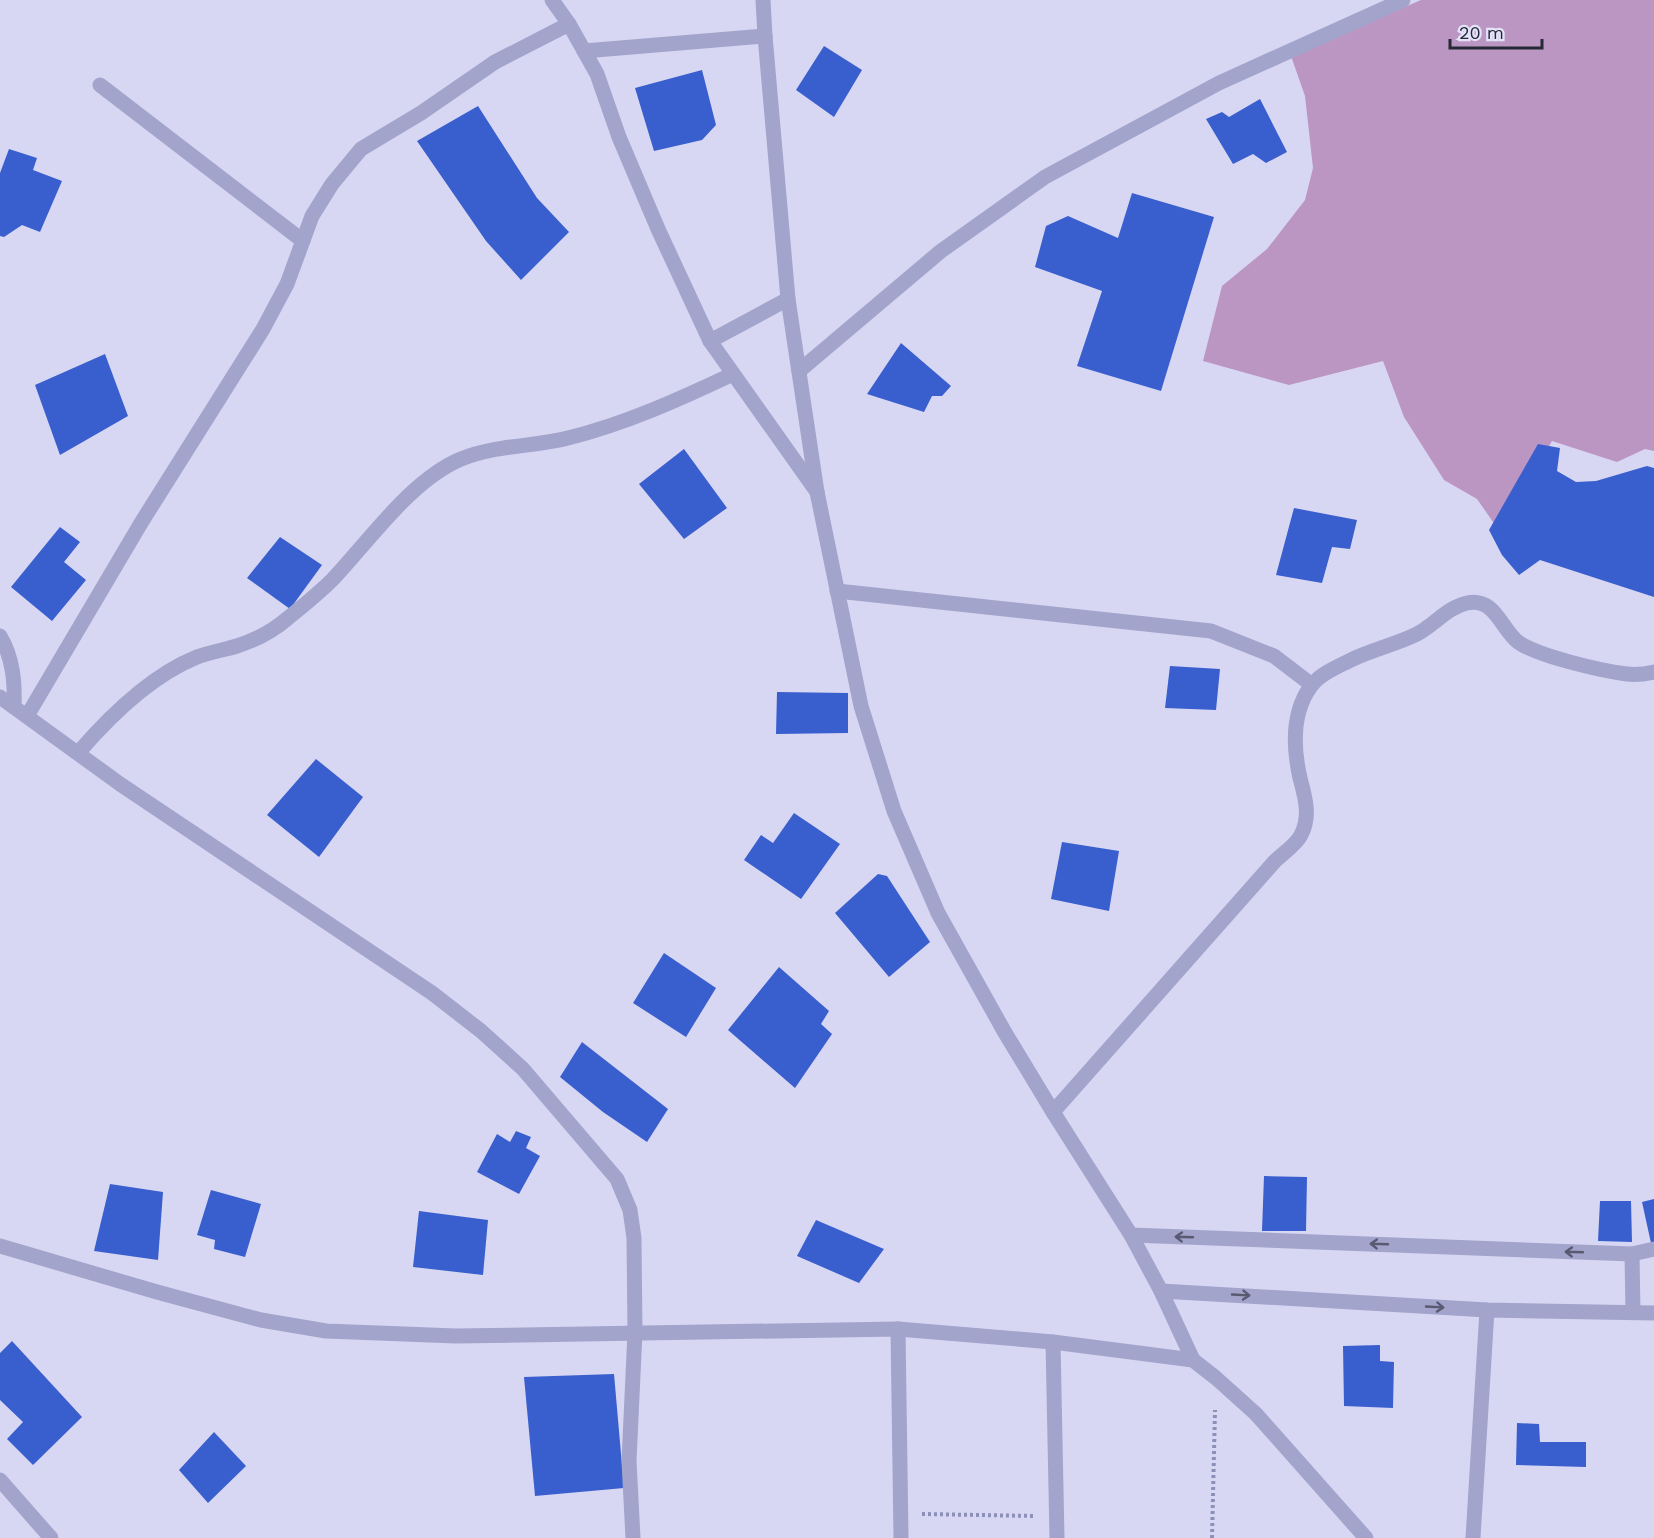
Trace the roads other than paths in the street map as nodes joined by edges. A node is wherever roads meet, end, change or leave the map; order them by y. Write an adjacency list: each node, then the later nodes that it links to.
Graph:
1 (552, 0): 4 (street)
2 (763, 0): 5 (street)
3 (1403, 0): 11 (street)
4 (569, 24): 6 (street); 8 (street)
5 (765, 36): 6 (street); 9 (street)
6 (584, 51): 10 (street)
7 (100, 85): 8 (street)
8 (303, 241): 19 (street)
9 (788, 299): 10 (street); 11 (street)
10 (710, 341): 12 (street)
11 (799, 371): 13 (street)
12 (734, 374): 13 (street); 20 (street)
13 (817, 492): 14 (street)
14 (837, 591): 17 (street); 21 (street)
15 (0, 636): 19 (street)
16 (1654, 672): 17 (street)
17 (1312, 685): 21 (street)
18 (0, 697): 19 (street)
19 (20, 711): 20 (street)
20 (78, 753): 31 (street)
21 (1053, 1112): 22 (street)
22 (1131, 1235): 25 (street, one-way to 22); 26 (street)
23 (0, 1246): 31 (street)
24 (1654, 1249): 25 (street)
25 (1632, 1254): 28 (street)
26 (1161, 1291): 27 (street, one-way to 27); 33 (street)
27 (1487, 1310): 28 (street); 40 (street)
28 (1633, 1312): 29 (street)
29 (1654, 1313)
30 (898, 1329): 31 (street); 32 (street); 37 (street)
31 (635, 1332): 36 (street)
32 (1053, 1342): 33 (street); 38 (street)
33 (1193, 1360): 39 (street)
34 (0, 1480): 35 (street)
35 (51, 1538)
36 (633, 1538)
37 (901, 1538)
38 (1057, 1538)
39 (1366, 1538)
40 (1473, 1538)

